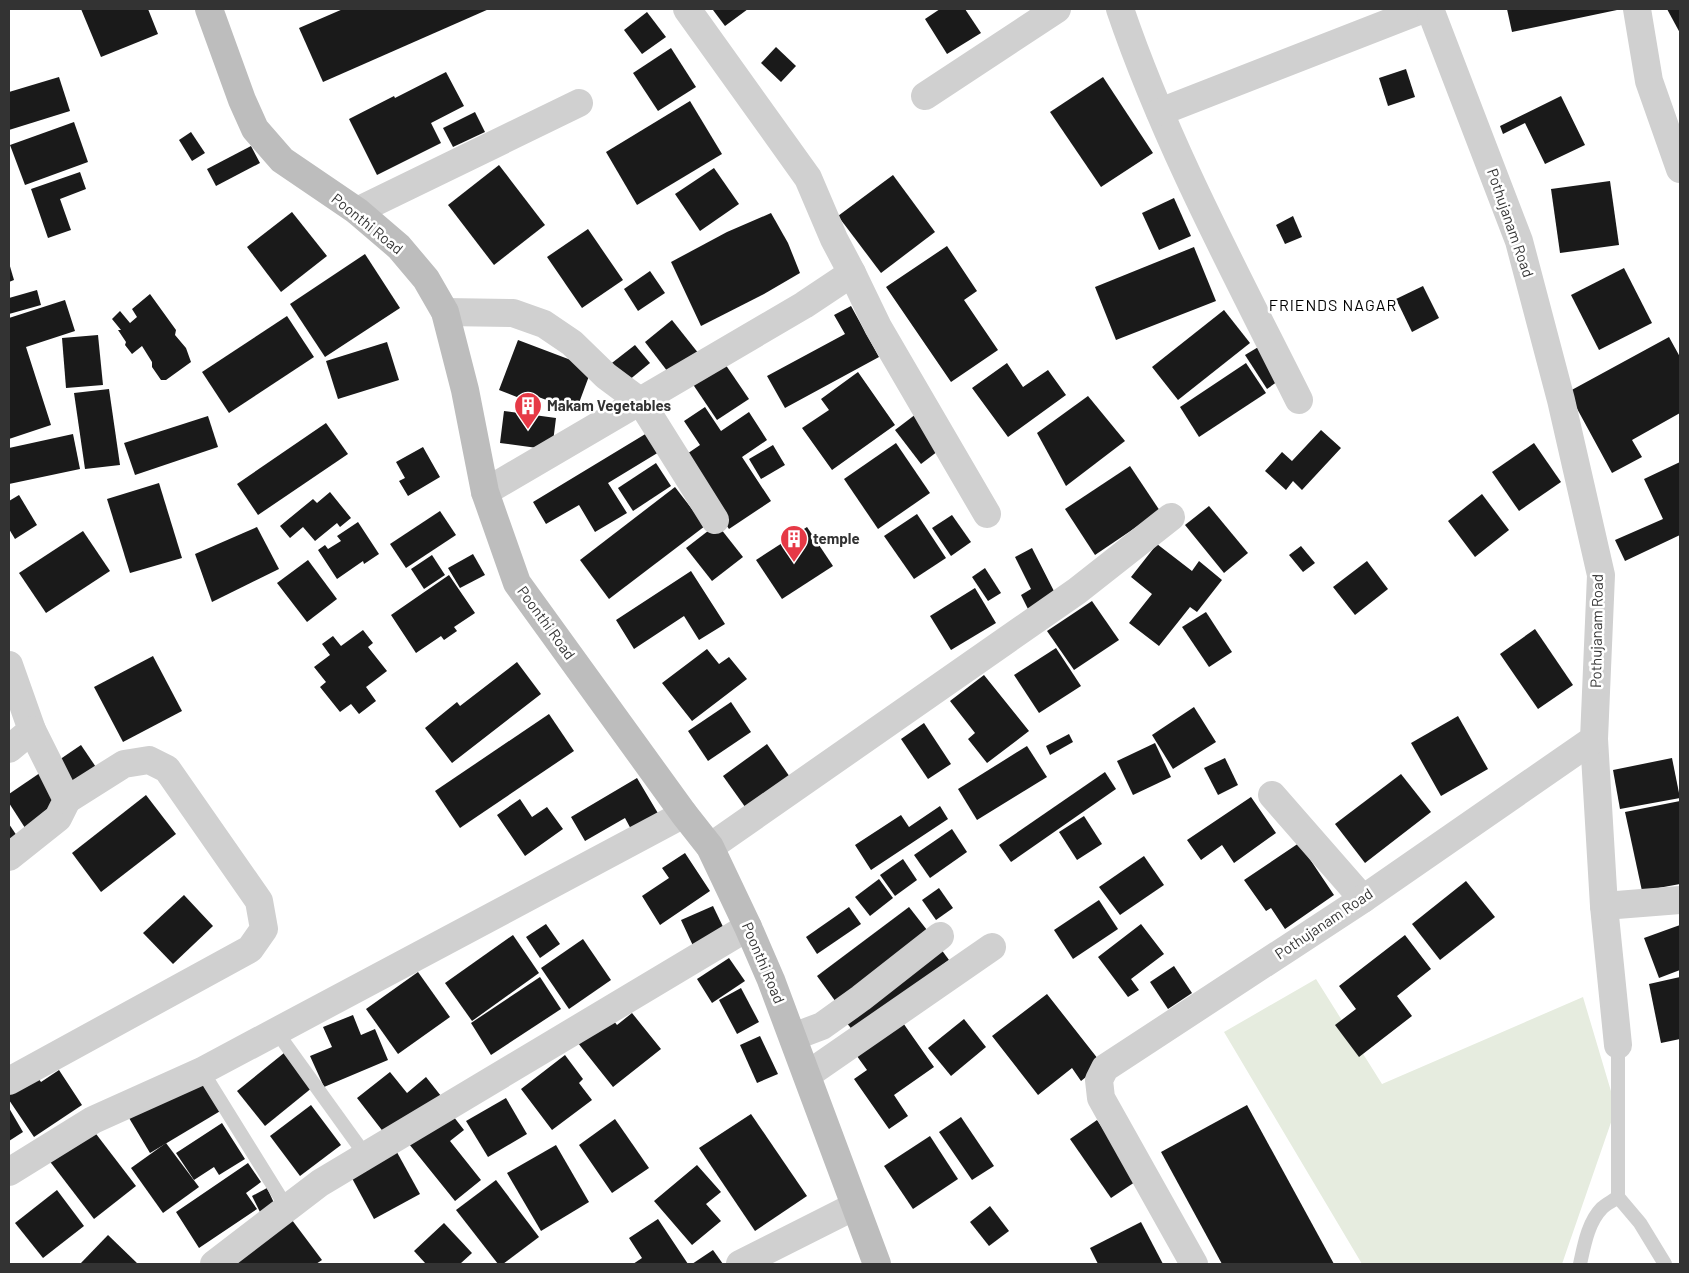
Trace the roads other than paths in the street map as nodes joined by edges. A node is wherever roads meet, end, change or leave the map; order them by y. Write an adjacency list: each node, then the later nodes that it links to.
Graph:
1 (209, 9): 12 (main road, Poonthi Road)
2 (687, 9): 13 (street)
3 (1057, 9): 8 (street)
4 (1120, 9): 10 (street)
5 (1424, 9): 10 (street)
6 (1430, 9): 23 (street, Pothujanam Road)
7 (1637, 9): 11 (street)
8 (925, 96)
9 (579, 104): 12 (street)
10 (1160, 112): 15 (street)
11 (1680, 169)
12 (357, 211): 14 (main road, Poonthi Road)
13 (852, 273): 16 (street); 18 (street)
14 (445, 312): 16 (street); 17 (main road, Poonthi Road)
15 (1299, 400)
16 (641, 402): 17 (street); 20 (street)
17 (485, 492): 27 (main road, Poonthi Road)
18 (987, 514)
19 (1171, 517): 28 (street)
20 (715, 520)
21 (9, 666): 22 (street)
22 (32, 730): 24 (street); 26 (street)
23 (1594, 739): 30 (street, Pothujanam Road); 32 (street)
24 (9, 749)
25 (1272, 795): 30 (street)
26 (66, 800): 29 (street); 41 (street)
27 (684, 814): 28 (main road, Poonthi Road); 36 (street)
28 (710, 847): 33 (main road, Poonthi Road)
29 (9, 856)
30 (1363, 899): 50 (street, Pothujanam Road)
31 (1680, 900): 32 (street)
32 (1604, 906): 38 (street)
33 (748, 927): 37 (main road, Poonthi Road); 42 (street)
34 (940, 936): 37 (street)
35 (992, 947): 40 (street)
36 (276, 1031): 39 (street); 42 (lane)
37 (793, 1037): 40 (main road, Poonthi Road)
38 (1618, 1045): 44 (lane)
39 (202, 1070): 43 (street); 46 (lane)
40 (807, 1075): 45 (main road, Poonthi Road)
41 (9, 1081)
42 (366, 1156): 46 (street)
43 (9, 1172)
44 (1618, 1197): 51 (lane); 52 (lane)
45 (855, 1206): 48 (street); 49 (main road, Poonthi Road)
46 (287, 1208): 47 (street)
47 (214, 1264)
48 (740, 1264)
49 (876, 1264)
50 (1194, 1264)
51 (1580, 1264)
52 (1665, 1264)

